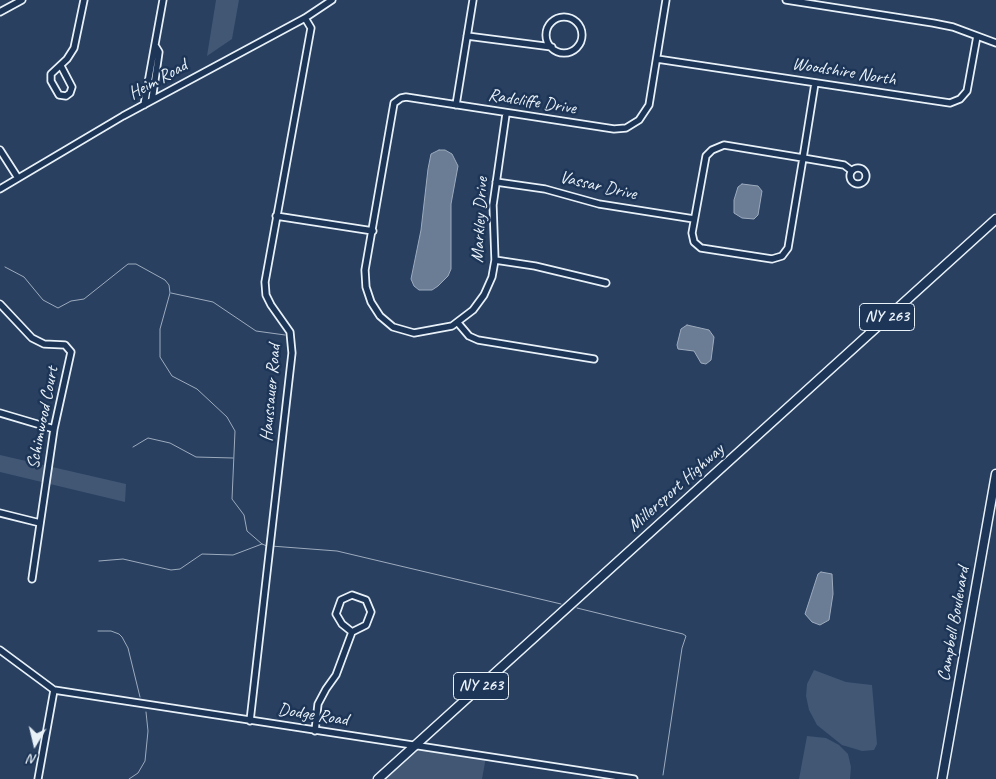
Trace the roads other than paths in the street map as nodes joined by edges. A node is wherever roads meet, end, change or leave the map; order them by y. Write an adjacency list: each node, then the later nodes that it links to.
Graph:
1 (22, 0): 8 (street)
2 (84, 0): 16 (street)
3 (163, 0): 13 (street)
4 (332, 0): 9 (street, Heim Road)
5 (473, 0): 10 (street)
6 (666, 0): 15 (street, Radcliffe Drive)
7 (786, 0): 11 (street)
8 (0, 12)
9 (305, 18): 18 (street, Heim Road); 28 (street, Haussauer Road)
10 (467, 36): 14 (street); 20 (street)
11 (977, 36): 12 (street); 17 (street, Woodshire North)
12 (996, 43)
13 (156, 47): 18 (street); 19 (street)
14 (552, 47): 14 (street)
15 (657, 59): 17 (street, Woodshire North); 21 (street, Radcliffe Drive)
16 (61, 66): 16 (street)
17 (814, 83): 23 (street)
18 (152, 100): 19 (street, Heim Road)
19 (144, 105): 25 (street, Heim Road)
20 (456, 105): 21 (street, Radcliffe Drive); 31 (street, Radcliffe Drive)
21 (506, 114): 26 (street, Markley Drive)
22 (0, 150): 25 (street)
23 (803, 158): 24 (street); 29 (street); 29 (street)
24 (852, 171)
25 (18, 178): 27 (street, Heim Road)
26 (496, 182): 29 (street, Vassar Drive); 32 (street, Markley Drive)
27 (0, 188)
28 (276, 216): 31 (street); 46 (street, Haussauer Road)
29 (694, 219)
30 (996, 219): 48 (main road, Millersport Highway / NY 263)
31 (373, 231): 35 (street, Markley Drive)
32 (495, 260): 33 (street); 35 (street, Markley Drive)
33 (606, 283)
34 (0, 304): 38 (street, Schimwood Court)
35 (458, 323): 36 (street)
36 (594, 359)
37 (0, 413): 38 (street)
38 (54, 429): 41 (street, Schimwood Court)
39 (996, 474): 52 (main road, Campbell Boulevard)
40 (0, 513): 41 (street)
41 (40, 523): 42 (street, Schimwood Court)
42 (32, 579)
43 (352, 632): 43 (street); 47 (street)
44 (0, 650): 45 (street, Dodge Road)
45 (54, 690): 46 (street, Dodge Road); 49 (street)
46 (250, 721): 47 (street, Dodge Road)
47 (315, 731): 48 (street, Dodge Road)
48 (413, 746): 50 (main road, Millersport Highway / NY 263); 51 (street, Dodge Road)
49 (38, 779)
50 (378, 779)
51 (634, 779)
52 (942, 779)

